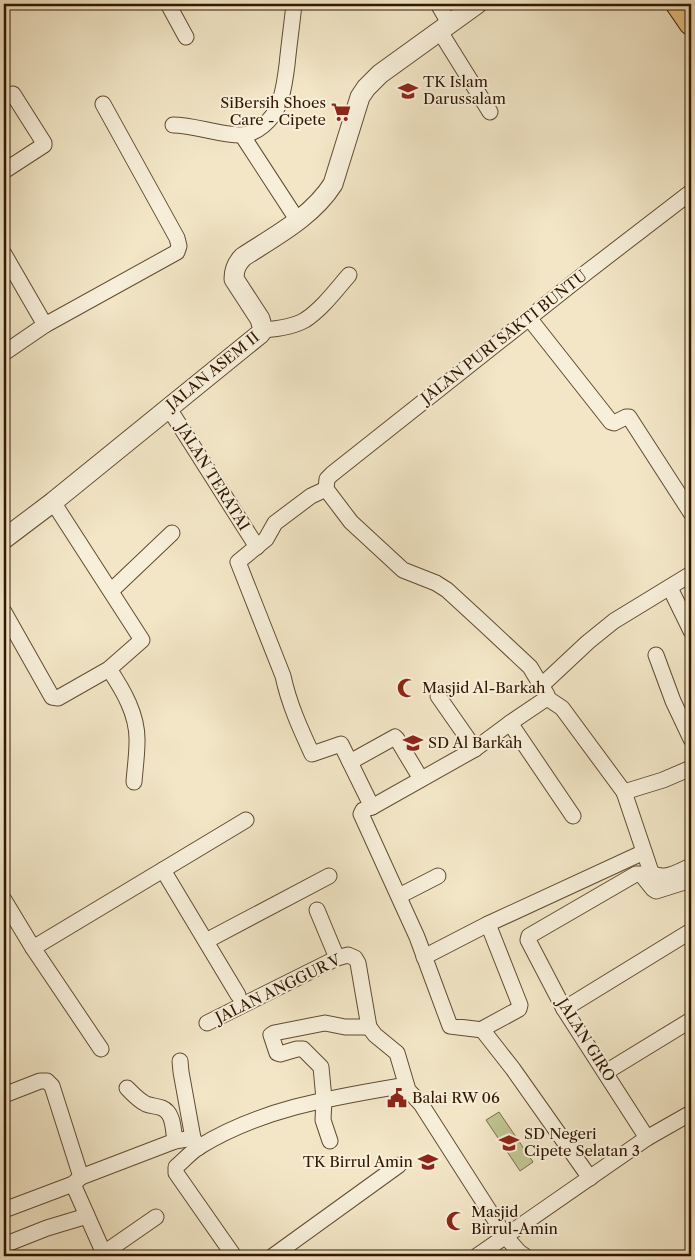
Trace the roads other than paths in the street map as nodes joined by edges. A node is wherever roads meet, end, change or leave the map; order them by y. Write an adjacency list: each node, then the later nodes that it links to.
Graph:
1 (168, 4): 8 (street)
2 (294, 4): 13 (street)
3 (438, 4): 7 (street)
4 (477, 4): 7 (street, JALAN ASEM II)
5 (678, 4): 6 (main road)
6 (691, 23)
7 (444, 26): 11 (street); 16 (street, JALAN ASEM II)
8 (186, 37)
9 (13, 94): 14 (street)
10 (103, 104): 20 (street)
11 (490, 112)
12 (172, 124): 13 (street)
13 (242, 135): 16 (street)
14 (4, 171)
15 (691, 192): 19 (street, JALAN PURI SAKTI BUNTU)
16 (298, 221): 21 (street, JALAN ASEM II)
17 (4, 254): 20 (street)
18 (349, 275): 21 (street)
19 (530, 318): 24 (street, JALAN PURI SAKTI BUNTU); 26 (street)
20 (45, 325): 22 (street)
21 (263, 330): 23 (street, JALAN ASEM II)
22 (4, 353)
23 (168, 407): 25 (street, JALAN ASEM II); 29 (street, JALAN TERATAI)
24 (326, 488): 29 (street); 37 (street)
25 (52, 502): 28 (street, JALAN ASEM II); 32 (street)
26 (691, 513)
27 (172, 533): 32 (street)
28 (5, 534)
29 (257, 547): 42 (street)
30 (691, 574): 31 (street)
31 (670, 588): 34 (street); 37 (street)
32 (110, 590): 36 (street)
33 (4, 612): 36 (street)
34 (691, 632)
35 (656, 655): 40 (street)
36 (109, 669): 45 (street)
37 (544, 692): 39 (street); 46 (street)
38 (438, 696): 41 (street)
39 (510, 723): 41 (street); 48 (street)
40 (691, 738)
41 (475, 749): 44 (street)
42 (350, 762): 44 (street); 47 (street)
43 (691, 768): 46 (street)
44 (421, 779): 47 (street)
45 (134, 782)
46 (624, 792): 50 (street)
47 (372, 807): 56 (street)
48 (573, 816)
49 (246, 820): 52 (street)
50 (644, 852): 51 (street); 59 (street)
51 (691, 866)
52 (163, 870): 61 (street); 62 (street)
53 (329, 876): 61 (street)
54 (438, 876): 56 (street)
55 (691, 880): 66 (street, JALAN GIRO)
56 (399, 896): 63 (street)
57 (4, 900): 62 (street)
58 (317, 910): 64 (street)
59 (488, 924): 63 (street); 70 (street)
60 (691, 931): 66 (street)
61 (206, 941): 65 (street)
62 (33, 948): 71 (street)
63 (424, 957): 70 (street)
64 (338, 958): 68 (street, JALAN ANGGUR V); 69 (street, JALAN ANGGUR V)
65 (238, 995)
66 (564, 1009): 73 (street, JALAN GIRO)
67 (691, 1020): 73 (street)
68 (207, 1023)
69 (369, 1027): 74 (street); 77 (street)
70 (483, 1030): 84 (street)
71 (101, 1049)
72 (180, 1061): 82 (street)
73 (606, 1072): 79 (street, JALAN GIRO)
74 (406, 1085): 77 (street); 89 (street)
75 (128, 1088): 80 (street)
76 (4, 1095): 85 (street)
77 (324, 1099): 81 (street); 82 (street)
78 (691, 1112): 79 (street)
79 (647, 1138): 84 (street)
80 (175, 1141): 82 (street); 85 (street)
81 (330, 1141)
82 (195, 1143): 92 (street)
83 (399, 1165): 93 (street)
84 (590, 1178): 89 (street)
85 (77, 1181): 86 (street); 87 (street)
86 (4, 1210)
87 (87, 1216): 90 (street); 91 (street)
88 (156, 1217): 91 (street)
89 (506, 1236): 94 (street); 95 (street)
90 (4, 1245)
91 (104, 1255)
92 (234, 1256)
93 (273, 1256)
94 (477, 1256)
95 (525, 1256)

